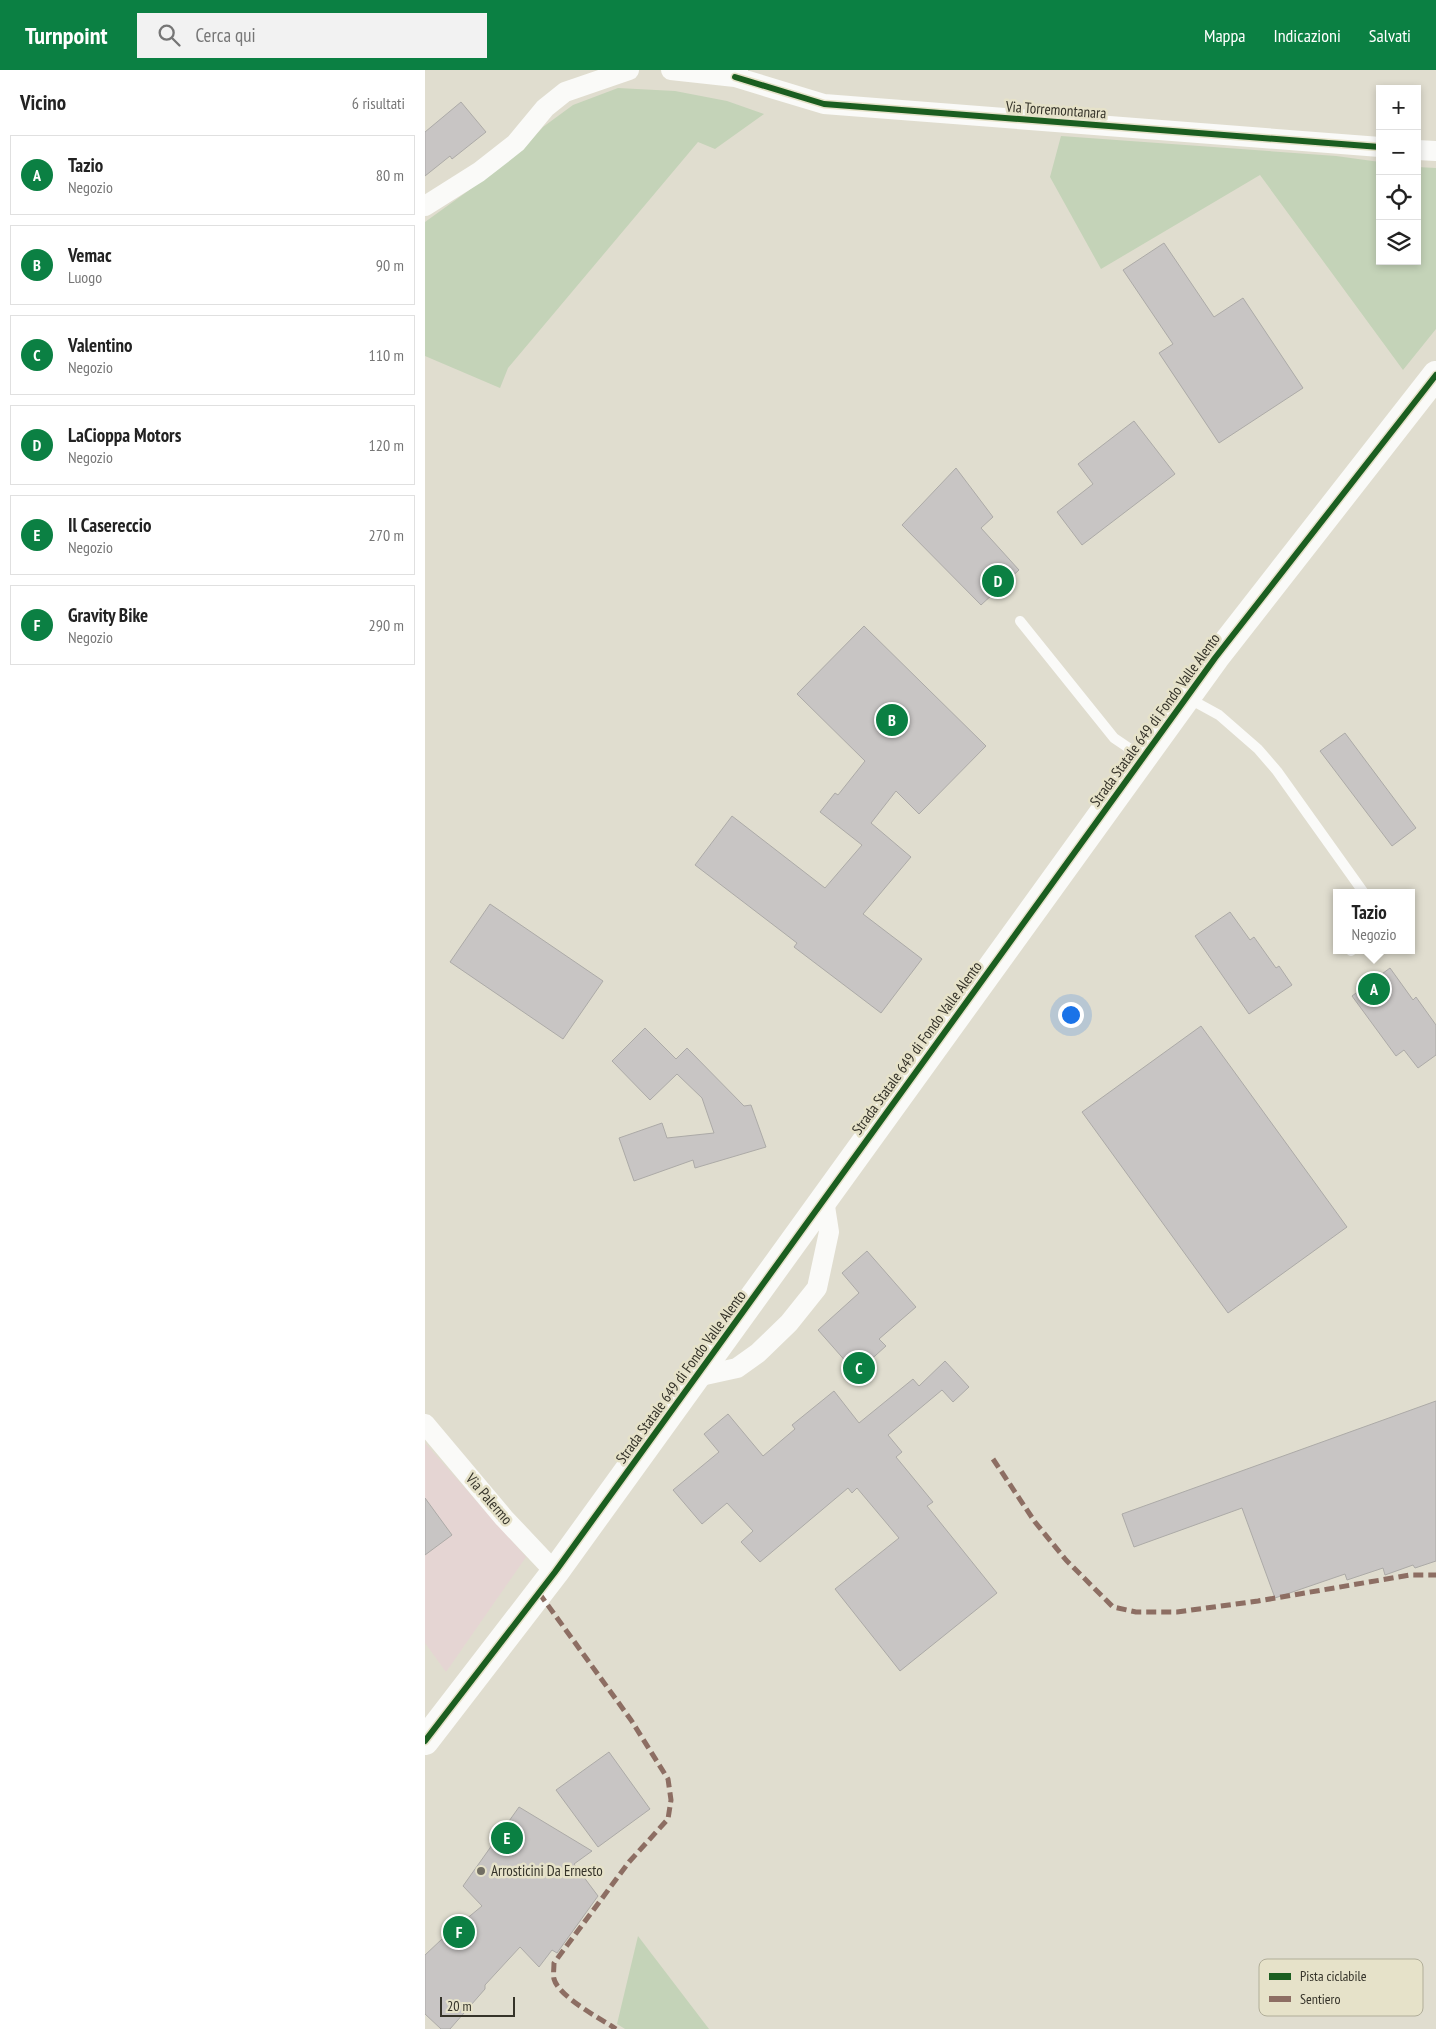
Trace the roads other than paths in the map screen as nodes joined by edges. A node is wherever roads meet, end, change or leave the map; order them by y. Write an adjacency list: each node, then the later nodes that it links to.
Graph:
1 (629, 70): 7 (street)
2 (671, 70): 3 (street, Via Torremontanara)
3 (736, 74): 4 (street, Via Torremontanara)
4 (1376, 147)
5 (1421, 150): 6 (street)
6 (1436, 151)
7 (425, 206)
8 (1436, 375): 10 (main road, Strada Statale 649 di Fondo Valle Alento)
9 (1020, 621): 11 (lane)
10 (1187, 697): 11 (main road, Strada Statale 649 di Fondo Valle Alento); 12 (lane)
11 (1143, 757): 13 (main road, Strada Statale 649 di Fondo Valle Alento)
12 (1361, 889)
13 (824, 1200): 14 (main road, Strada Statale 649 di Fondo Valle Alento); 14 (street)
14 (696, 1377): 16 (main road, Strada Statale 649 di Fondo Valle Alento)
15 (425, 1424): 16 (street, Via Palermo)
16 (555, 1572): 17 (main road, Strada Statale 649 di Fondo Valle Alento)
17 (425, 1741)

